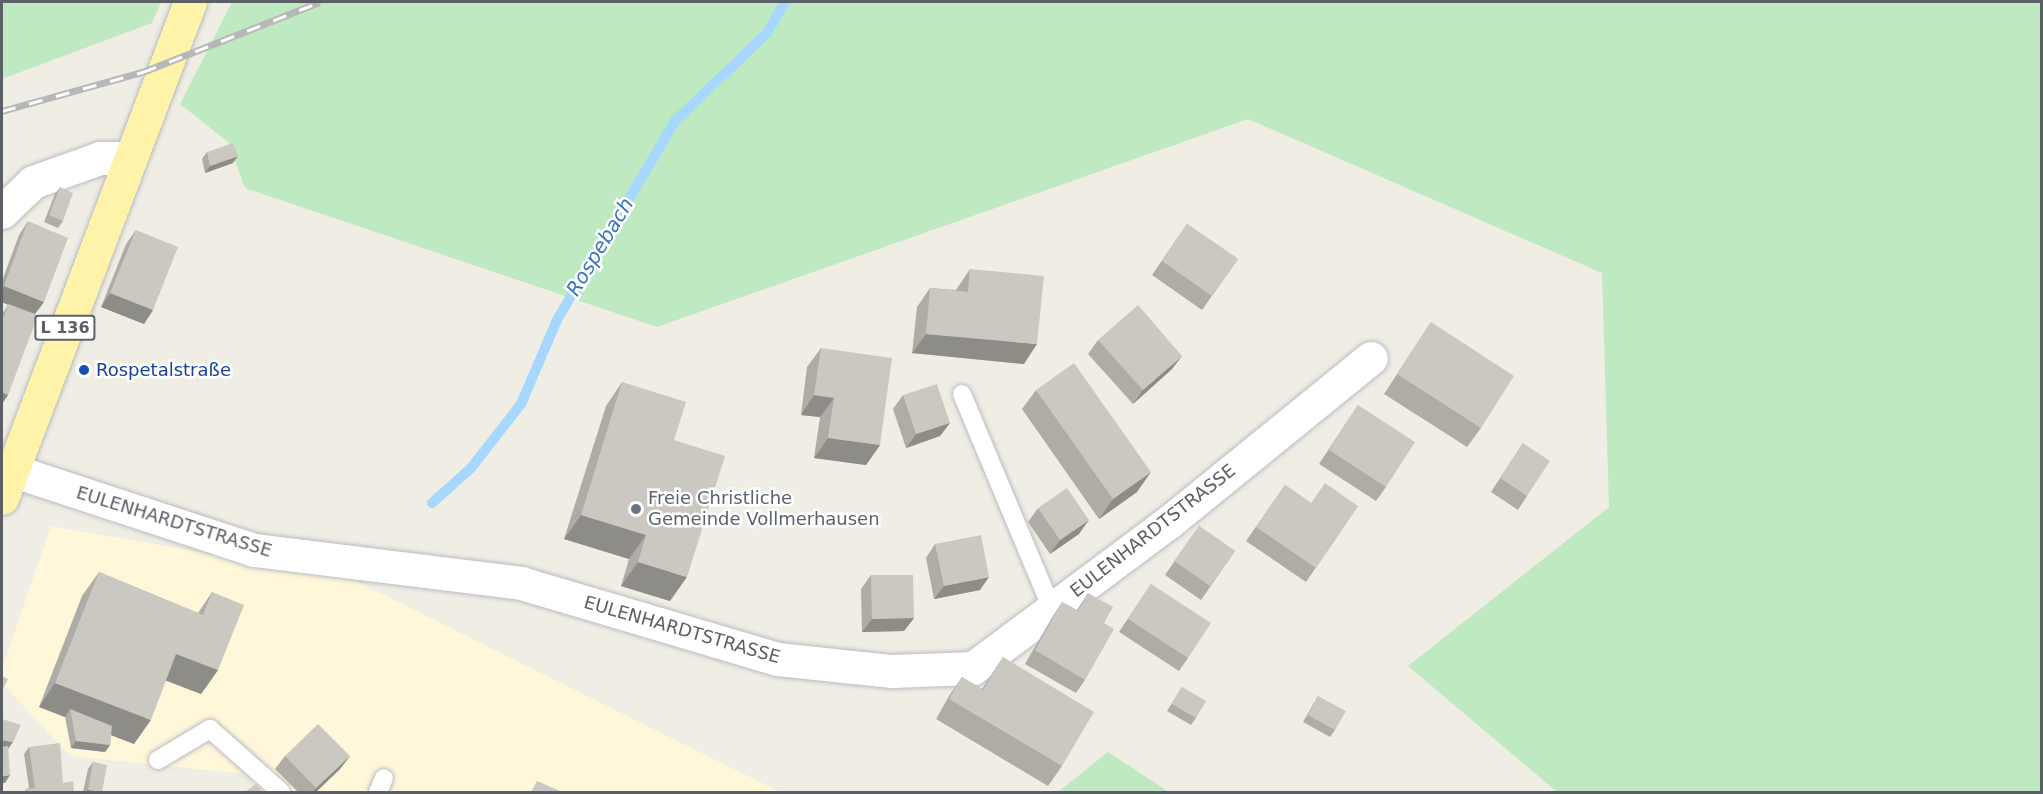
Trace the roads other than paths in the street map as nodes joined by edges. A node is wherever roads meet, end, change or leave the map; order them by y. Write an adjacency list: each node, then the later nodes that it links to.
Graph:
1 (190, 2): 2 (main road, L 136)
2 (130, 158): 3 (street); 6 (main road, L 136)
3 (2, 212)
4 (1371, 358): 7 (street, EULENHARDTSTRASSE)
5 (962, 394): 7 (lane)
6 (6, 484): 7 (street, EULENHARDTSTRASSE)
7 (1052, 609)
8 (158, 760): 9 (lane)
9 (281, 792)

